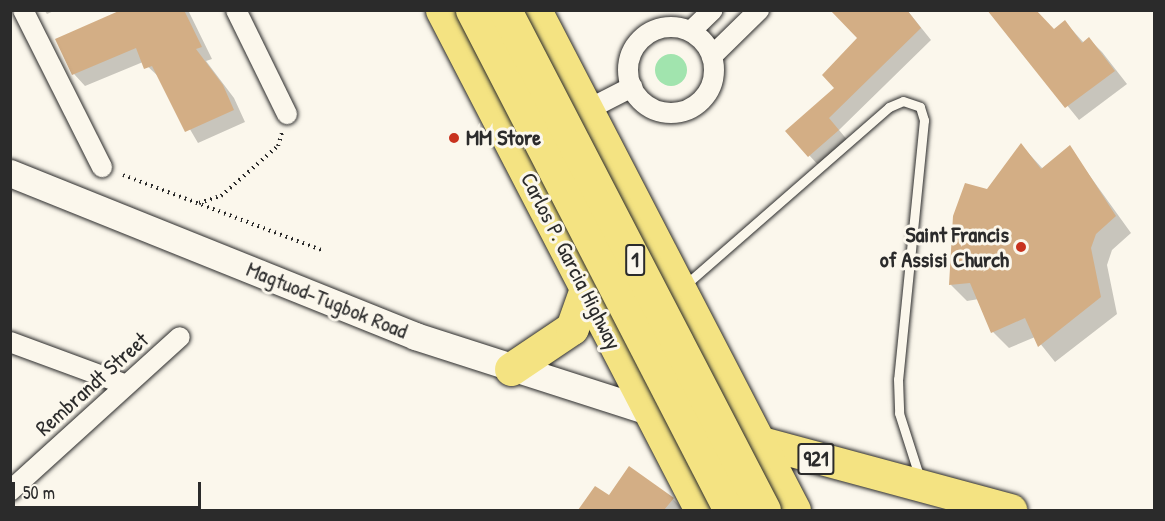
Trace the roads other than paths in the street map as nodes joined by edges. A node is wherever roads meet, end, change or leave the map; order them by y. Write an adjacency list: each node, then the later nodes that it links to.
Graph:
1 (23, 10): 15 (street)
2 (236, 10): 13 (street)
3 (485, 10): 8 (highway)
4 (506, 10): 32 (highway, 1, bridge)
5 (535, 10): 12 (highway, 1)
6 (713, 10): 9 (street)
7 (759, 10): 10 (street)
8 (455, 16): 14 (highway, Carlos P. Garcia Highway); 31 (highway, Carlos P. Garcia Highway / 1, bridge)
9 (691, 31): 10 (street); 11 (street)
10 (712, 56): 11 (street)
11 (632, 87): 12 (street)
12 (586, 110): 14 (highway); 17 (highway, 1)
13 (287, 114)
14 (513, 148): 18 (highway, Carlos P. Garcia Highway)
15 (102, 167)
16 (10, 173): 24 (main road, Magtuod-Tugbok Road)
17 (638, 209): 18 (highway); 20 (highway, 1)
18 (564, 247): 19 (highway, Carlos P. Garcia Highway)
19 (586, 289): 21 (highway, Carlos P. Garcia Highway); 24 (highway)
20 (680, 289): 21 (highway); 27 (highway, 1); 28 (lane)
21 (606, 328): 26 (highway, Carlos P. Garcia Highway)
22 (180, 337): 25 (street, Rembrandt Street)
23 (10, 342): 25 (street)
24 (510, 369): 26 (main road, Magtuod-Tugbok Road)
25 (124, 384): 29 (street, Rembrandt Street)
26 (649, 411): 27 (main road); 30 (highway, Carlos P. Garcia Highway)
27 (758, 442): 28 (main road, 921); 33 (highway, 1)
28 (922, 488): 34 (main road, 921)
29 (10, 491)
30 (701, 510)
31 (730, 510)
32 (764, 510)
33 (794, 510)
34 (1011, 510)

